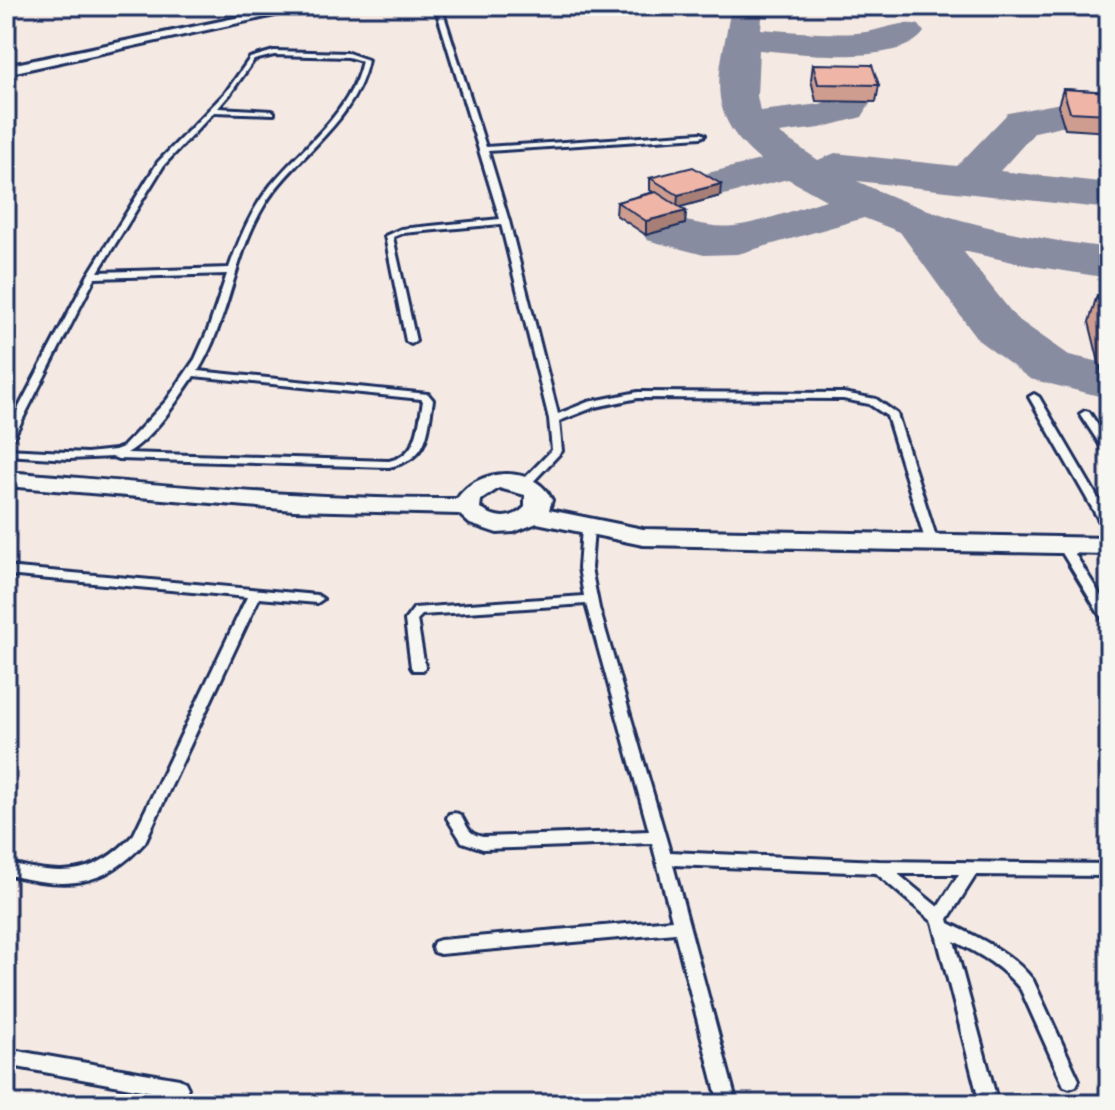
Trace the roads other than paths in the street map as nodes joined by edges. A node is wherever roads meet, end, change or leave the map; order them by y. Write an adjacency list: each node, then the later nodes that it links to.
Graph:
1 (310, 6): 3 (street)
2 (438, 6): 7 (lane)
3 (6, 70)
4 (213, 110): 5 (lane); 9 (lane); 10 (lane)
5 (272, 113)
6 (701, 135): 7 (lane)
7 (485, 149): 8 (lane)
8 (505, 221): 11 (lane); 15 (lane)
9 (232, 271): 10 (lane); 12 (lane)
10 (92, 275): 16 (lane)
11 (411, 341)
12 (190, 373): 19 (lane); 19 (lane)
13 (1034, 397): 24 (lane)
14 (1085, 414): 17 (lane)
15 (554, 419): 21 (lane); 26 (lane)
16 (6, 442)
17 (1109, 450)
18 (6, 452): 19 (lane)
19 (111, 455)
20 (6, 479): 22 (street)
21 (525, 484): 22 (street); 23 (street)
22 (467, 506): 23 (street)
23 (534, 515): 25 (street)
24 (1109, 527)
25 (588, 528): 26 (street); 32 (lane)
26 (932, 543): 27 (street)
27 (1064, 546): 28 (street); 33 (lane)
28 (1109, 546)
29 (6, 571): 30 (lane)
30 (255, 593): 31 (lane); 39 (lane)
31 (317, 599)
32 (592, 600): 34 (lane); 36 (lane)
33 (1109, 619)
34 (418, 667)
35 (454, 818): 36 (lane)
36 (657, 837): 37 (lane)
37 (664, 858): 38 (lane); 43 (lane)
38 (879, 867): 40 (lane); 42 (lane)
39 (6, 868)
40 (971, 869): 41 (lane); 42 (lane)
41 (1109, 870)
42 (942, 923): 46 (lane); 49 (lane)
43 (681, 926): 44 (lane); 48 (lane)
44 (440, 947)
45 (6, 1057): 47 (lane)
46 (1070, 1080)
47 (179, 1088)
48 (728, 1104)
49 (989, 1104)

